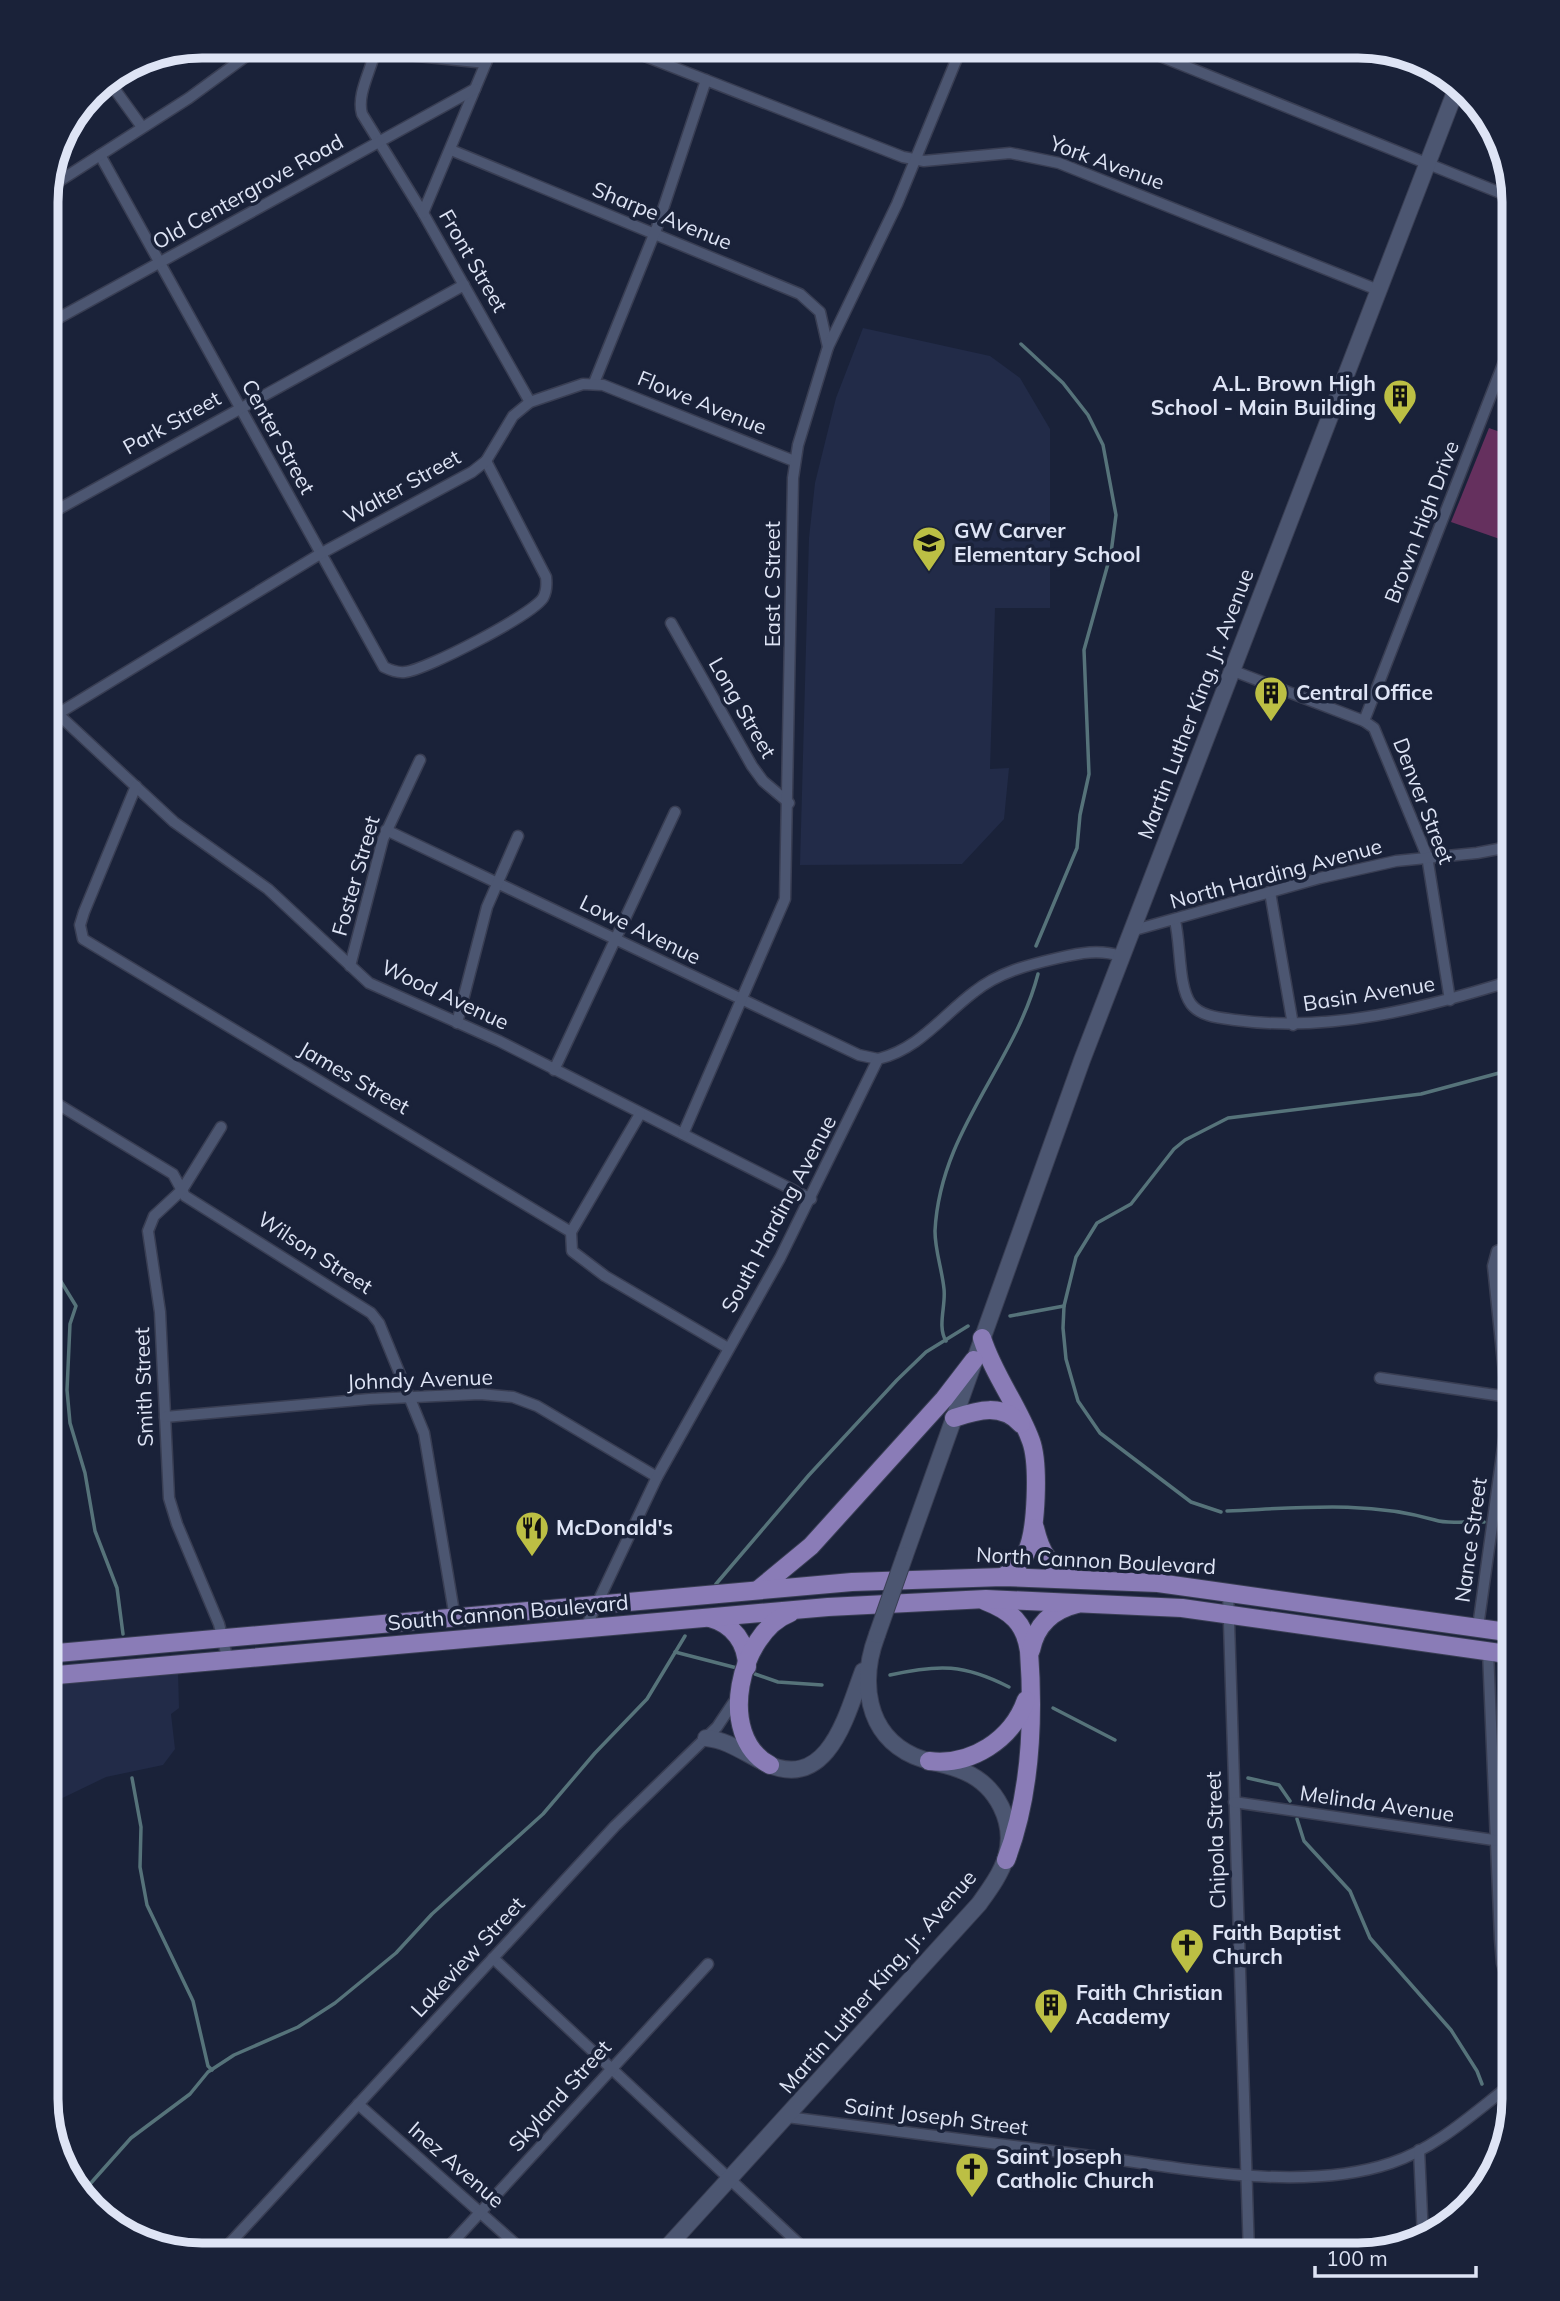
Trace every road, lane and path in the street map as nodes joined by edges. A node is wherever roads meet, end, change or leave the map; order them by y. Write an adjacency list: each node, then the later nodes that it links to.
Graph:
1 (244, 58): 13 (street)
2 (372, 58): 14 (street, Old Centergrove Road)
3 (449, 58): 8 (street)
4 (488, 58): 8 (street)
5 (650, 58): 9 (street, York Avenue)
6 (957, 58): 17 (street, East C Street)
7 (1165, 58): 18 (street)
8 (486, 63): 11 (street)
9 (706, 80): 17 (street, York Avenue); 22 (street)
10 (114, 88): 13 (street)
11 (475, 89): 14 (street); 15 (street)
12 (1454, 95): 18 (main road, Martin Luther King, Jr. Avenue)
13 (142, 127): 16 (street)
14 (379, 142): 21 (street, Front Street); 23 (street, Old Centergrove Road)
15 (451, 150): 21 (street); 22 (street, Sharpe Avenue)
16 (100, 155): 19 (street); 23 (street, Center Street)
17 (915, 160): 25 (street, York Avenue); 27 (street, East C Street)
18 (1427, 163): 20 (street); 25 (main road, Martin Luther King, Jr. Avenue)
19 (60, 181)
20 (1502, 193)
21 (423, 214): 24 (street, Front Street)
22 (654, 234): 27 (street, Sharpe Avenue); 29 (street)
23 (161, 262): 26 (street, Old Centergrove Road); 31 (street, Center Street)
24 (464, 285): 30 (street, Front Street); 31 (street, Park Street)
25 (1378, 290): 37 (main road, Martin Luther King, Jr. Avenue)
26 (58, 318)
27 (828, 346): 33 (street, East C Street)
28 (1502, 367): 40 (street, Brown High Drive)
29 (594, 383): 30 (street, Walter Street); 33 (street, Flowe Avenue)
30 (530, 402): 32 (street, Walter Street)
31 (240, 408): 34 (street, Park Street); 35 (street, Center Street)
32 (486, 461): 35 (street, Walter Street); 35 (street, Center Street)
33 (794, 461): 43 (street, East C Street)
34 (58, 509)
35 (320, 554): 38 (street, Walter Street)
36 (671, 623): 43 (street, Long Street)
37 (1231, 670): 40 (street); 52 (main road, Martin Luther King, Jr. Avenue)
38 (58, 711)
39 (58, 714): 42 (street, Wood Avenue)
40 (1364, 721): 48 (street, Denver Street)
41 (420, 760): 45 (street, Foster Street)
42 (136, 786): 55 (street, Wood Avenue); 69 (street, James Street)
43 (789, 803): 58 (street, East C Street)
44 (675, 812): 53 (street)
45 (386, 830): 49 (street, Lowe Avenue); 55 (street, Foster Street)
46 (518, 836): 49 (street)
47 (1502, 848): 48 (street, North Harding Avenue)
48 (1427, 856): 50 (street, North Harding Avenue); 57 (street, Denver Street)
49 (497, 882): 53 (street, Lowe Avenue); 59 (street)
50 (1270, 892): 51 (street, North Harding Avenue); 60 (street)
51 (1175, 921): 52 (street, North Harding Avenue); 60 (street, Basin Avenue)
52 (1131, 931): 54 (main road, Martin Luther King, Jr. Avenue)
53 (614, 940): 58 (street, Lowe Avenue); 62 (street)
54 (1121, 956): 61 (street); 71 (main road, Martin Luther King, Jr. Avenue)
55 (350, 966): 59 (street, Wood Avenue)
56 (1502, 983): 57 (street, Basin Avenue)
57 (1450, 1000): 60 (street, Basin Avenue)
58 (744, 1001): 61 (street, Lowe Avenue); 66 (street, East C Street)
59 (457, 1023): 62 (street, Wood Avenue)
60 (1293, 1025)
61 (878, 1059): 68 (street, South Harding Avenue)
62 (554, 1070): 64 (street, Wood Avenue)
63 (58, 1104): 67 (street, Wilson Street)
64 (640, 1114): 66 (street, Wood Avenue); 69 (street)
65 (221, 1127): 67 (street, Smith Street)
66 (683, 1134): 68 (street, Wood Avenue)
67 (181, 1190): 77 (street, Wilson Street); 78 (street, Smith Street)
68 (811, 1199): 73 (street, South Harding Avenue)
69 (571, 1232): 73 (street)
70 (1502, 1249): 72 (street, Nance Street)
71 (982, 1338): 74 (main road, Martin Luther King, Jr. Avenue); 80 (main road)
72 (1502, 1342)
73 (729, 1348): 82 (street, South Harding Avenue)
74 (974, 1360): 79 (main road, Martin Luther King, Jr. Avenue); 86 (main road)
75 (1380, 1378): 76 (street)
76 (1502, 1397)
77 (412, 1399): 78 (street, Johndy Avenue); 82 (street, Johndy Avenue); 93 (street, Wilson Street)
78 (165, 1417): 98 (street, Smith Street)
79 (954, 1418): 80 (main road); 99 (main road, Martin Luther King, Jr. Avenue, bridge)
80 (1024, 1426): 83 (main road)
81 (1502, 1450): 95 (street, Nance Street)
82 (657, 1477): 90 (street, South Harding Avenue)
83 (1033, 1519): 84 (main road); 85 (main road)
84 (1003, 1577): 85 (main road, North Cannon Boulevard); 86 (main road, North Cannon Boulevard)
85 (1073, 1578): 87 (main road, North Cannon Boulevard)
86 (756, 1591): 90 (main road, South Cannon Boulevard)
87 (1228, 1591): 92 (street, Chipola Street); 95 (main road, North Cannon Boulevard)
88 (974, 1599): 89 (main road, North Cannon Boulevard); 91 (main road, South Cannon Boulevard); 104 (main road)
89 (1099, 1602): 92 (main road, North Cannon Boulevard); 104 (main road)
90 (595, 1606): 93 (main road, South Cannon Boulevard); 96 (street, South Harding Avenue)
91 (807, 1609): 94 (main road, South Cannon Boulevard); 106 (main road)
92 (1228, 1614): 100 (main road, North Cannon Boulevard); 111 (street, Chipola Street)
93 (455, 1618): 98 (main road, South Cannon Boulevard)
94 (710, 1618): 96 (main road, South Cannon Boulevard); 106 (main road)
95 (1478, 1627): 97 (main road, North Cannon Boulevard)
96 (585, 1629): 103 (main road, South Cannon Boulevard)
97 (1502, 1631)
98 (222, 1639): 101 (main road, South Cannon Boulevard); 103 (street, Smith Street)
99 (875, 1640): 109 (main road, Martin Luther King, Jr. Avenue); 110 (main road)
100 (1488, 1651): 102 (main road, North Cannon Boulevard); 112 (street)
101 (58, 1653)
102 (1502, 1653)
103 (228, 1661): 105 (main road, South Cannon Boulevard)
104 (1030, 1661): 107 (main road)
105 (58, 1675)
106 (744, 1677): 108 (street, Lakeview Street); 110 (main road)
107 (1029, 1686): 109 (main road); 114 (main road)
108 (706, 1738): 110 (main road); 115 (street, Lakeview Street)
109 (929, 1761): 114 (main road, Martin Luther King, Jr. Avenue)
110 (770, 1765)
111 (1234, 1802): 112 (street, Melinda Avenue); 123 (street, Chipola Street)
112 (1496, 1841): 113 (street, Melinda Avenue); 116 (street)
113 (1502, 1842)
114 (1006, 1860): 121 (main road, Martin Luther King, Jr. Avenue)
115 (494, 1958): 118 (street); 120 (street, Lakeview Street)
116 (1502, 1962)
117 (708, 1964): 118 (street, Skyland Street)
118 (612, 2067): 124 (street); 125 (street, Skyland Street)
119 (1502, 2091): 122 (street, Saint Joseph Street)
120 (358, 2104): 125 (street, Inez Avenue); 127 (street, Lakeview Street)
121 (787, 2117): 123 (street, Saint Joseph Street); 124 (main road, Martin Luther King, Jr. Avenue)
122 (1419, 2150): 123 (street, Saint Joseph Street); 126 (street)
123 (1246, 2175): 132 (street, Chipola Street)
124 (730, 2179): 130 (main road, Martin Luther King, Jr. Avenue); 131 (street)
125 (480, 2213): 128 (street, Skyland Street); 129 (street, Inez Avenue)
126 (1423, 2228)
127 (230, 2243)
128 (452, 2243)
129 (514, 2243)
130 (671, 2243)
131 (798, 2243)
132 (1249, 2243)

